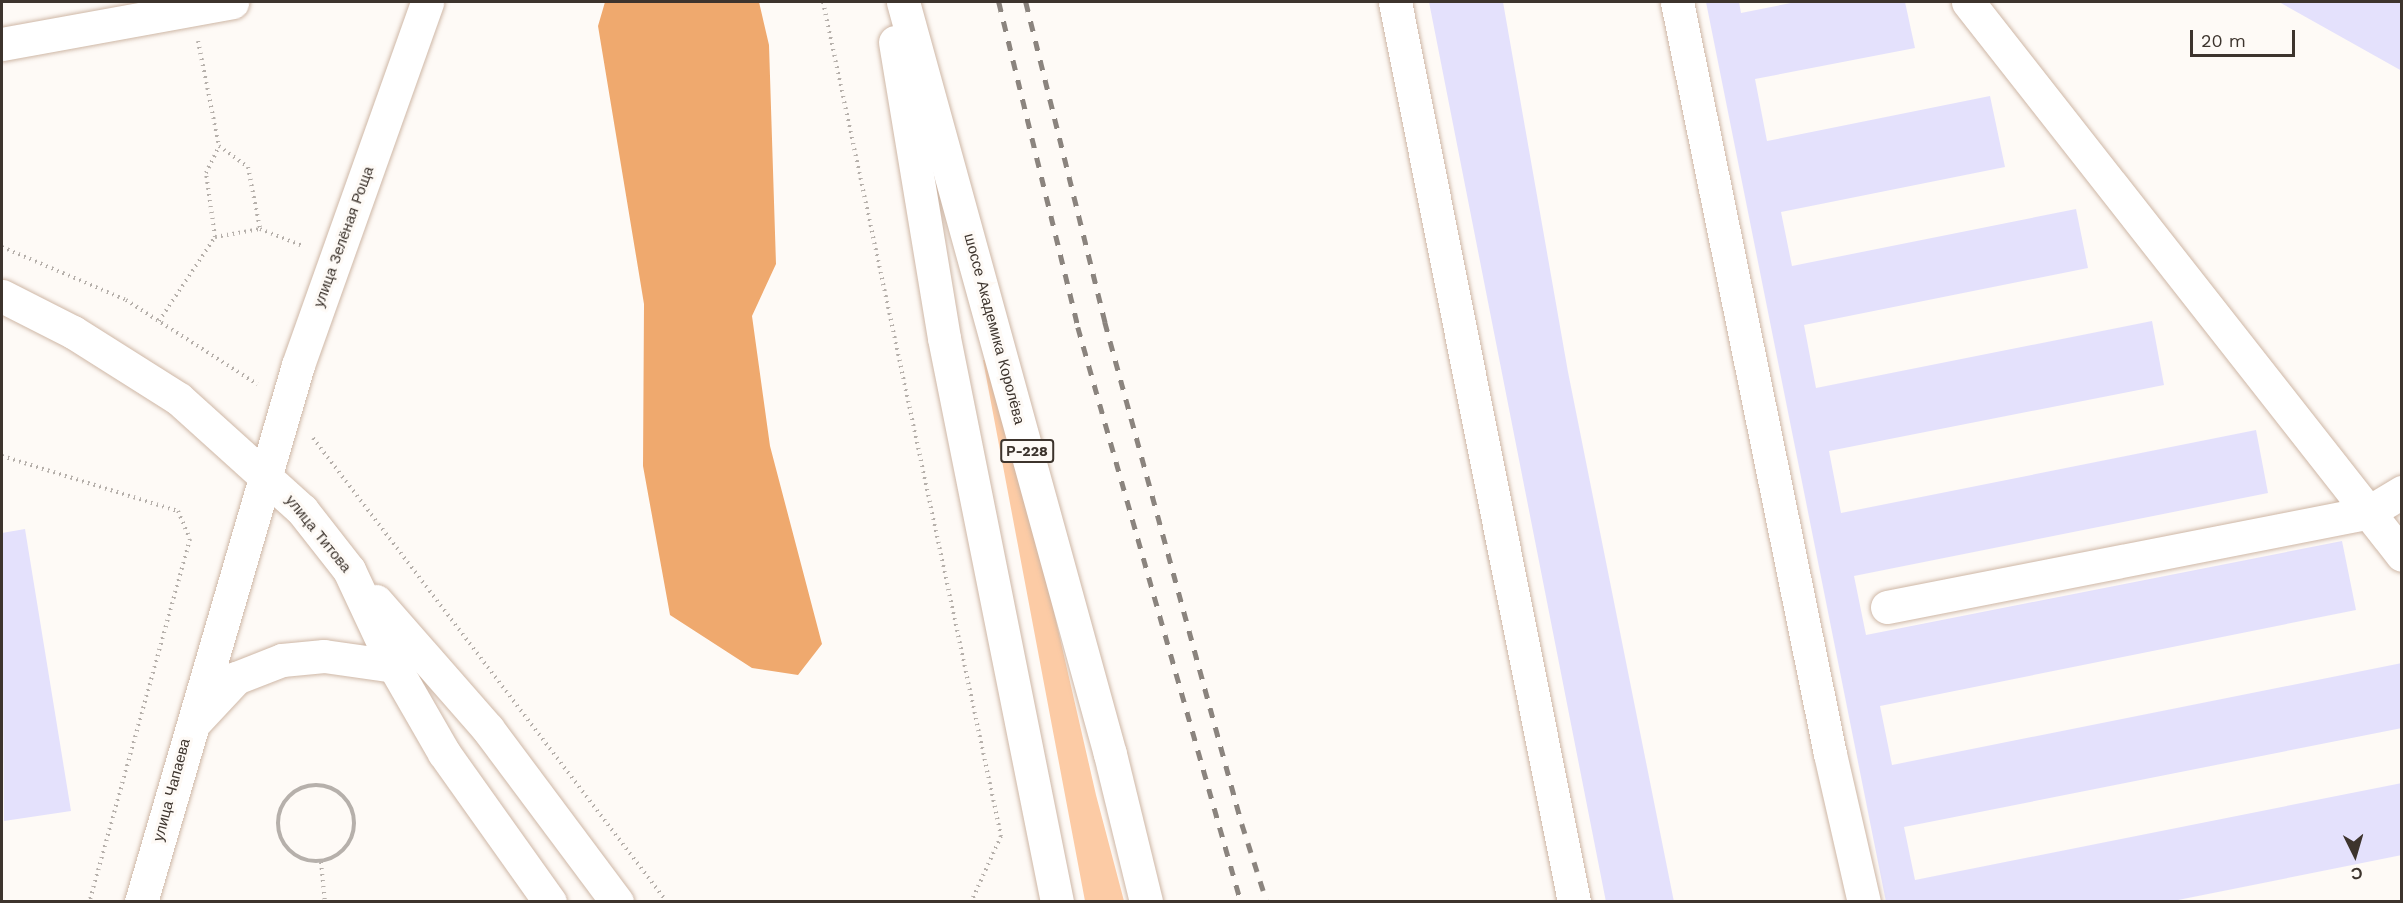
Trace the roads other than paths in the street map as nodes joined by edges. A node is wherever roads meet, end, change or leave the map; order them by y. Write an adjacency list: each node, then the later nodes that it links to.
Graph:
1 (232, 2): 8 (main road)
2 (427, 2): 10 (main road, улица Зелёная Роща)
3 (889, 2): 21 (main road)
4 (903, 2): 22 (main road, шоссе Академика Королёва / Р-228)
5 (1395, 2): 23 (main road)
6 (1677, 2): 24 (main road)
7 (1968, 2): 12 (main road)
8 (2, 44)
9 (2, 296): 10 (main road, улица Титова)
10 (266, 473): 14 (main road, улица Титова); 17 (main road, улица Зелёная Роща)
11 (2402, 492): 12 (main road)
12 (2367, 513): 13 (main road); 15 (main road)
13 (2402, 555)
14 (349, 570): 16 (main road, улица Титова); 20 (main road)
15 (1887, 607)
16 (394, 666): 17 (main road, улица Чапаева); 19 (main road, улица Титова)
17 (189, 729): 18 (main road, улица Чапаева)
18 (141, 902)
19 (550, 902)
20 (617, 902)
21 (1057, 902)
22 (1146, 902)
23 (1574, 902)
24 (1864, 902)

